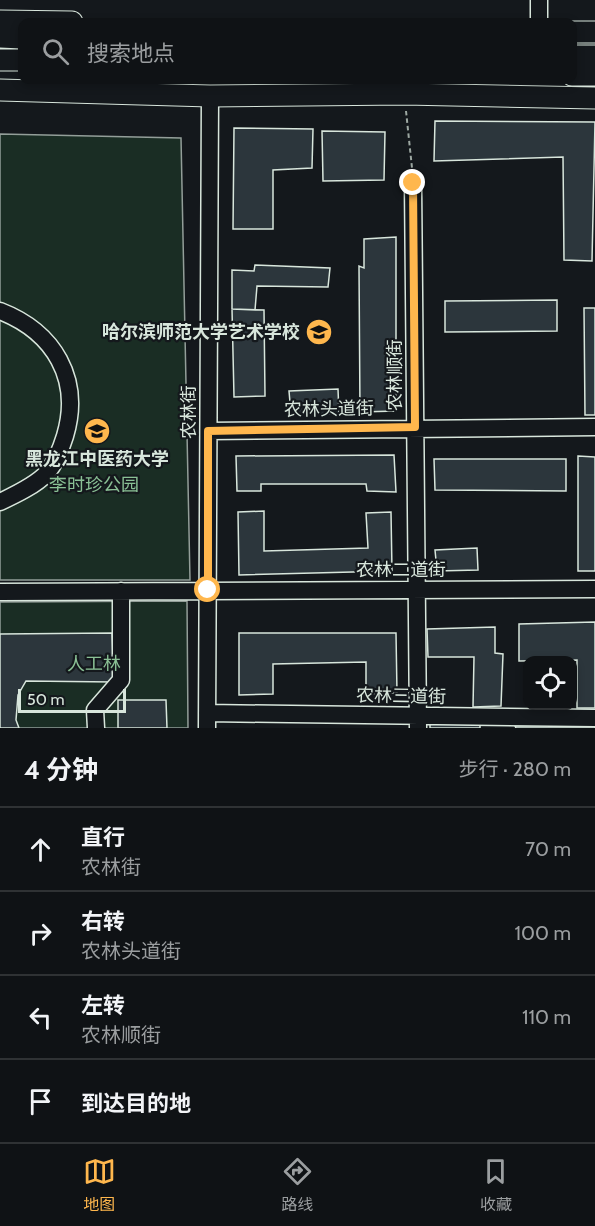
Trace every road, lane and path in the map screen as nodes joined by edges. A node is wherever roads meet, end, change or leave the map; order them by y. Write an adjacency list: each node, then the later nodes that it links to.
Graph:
1 (540, 0): 2 (street)
2 (539, 18)
3 (0, 21): 4 (main road)
4 (18, 21)
5 (577, 32): 6 (main road)
6 (595, 32)
7 (0, 37): 8 (main road)
8 (18, 38)
9 (577, 56): 10 (main road)
10 (595, 56)
11 (0, 60): 12 (main road)
12 (18, 60)
13 (577, 75): 14 (main road)
14 (595, 75)
15 (0, 90): 17 (main road)
16 (405, 94): 17 (main road); 18 (main road); 19 (path)
17 (210, 96): 23 (street, 农林街)
18 (595, 98)
19 (413, 183): 21 (street, 农林顺街)
20 (0, 311): 24 (street)
21 (415, 427): 22 (street, 农林头道街); 23 (street, 农林头道街); 25 (street, 农林顺街)
22 (595, 427)
23 (208, 431): 27 (street, 农林街)
24 (0, 502)
25 (417, 589): 26 (street, 农林二道街); 27 (street, 农林二道街); 32 (street, 农林顺街)
26 (595, 589)
27 (208, 590): 28 (street, 农林二道街); 31 (street, 农林街)
28 (121, 591): 29 (street, 农林二道街); 33 (street)
29 (0, 592)
30 (595, 718): 32 (street, 农林三道街)
31 (207, 721): 32 (street, 农林三道街)
32 (418, 722)
33 (96, 728)

